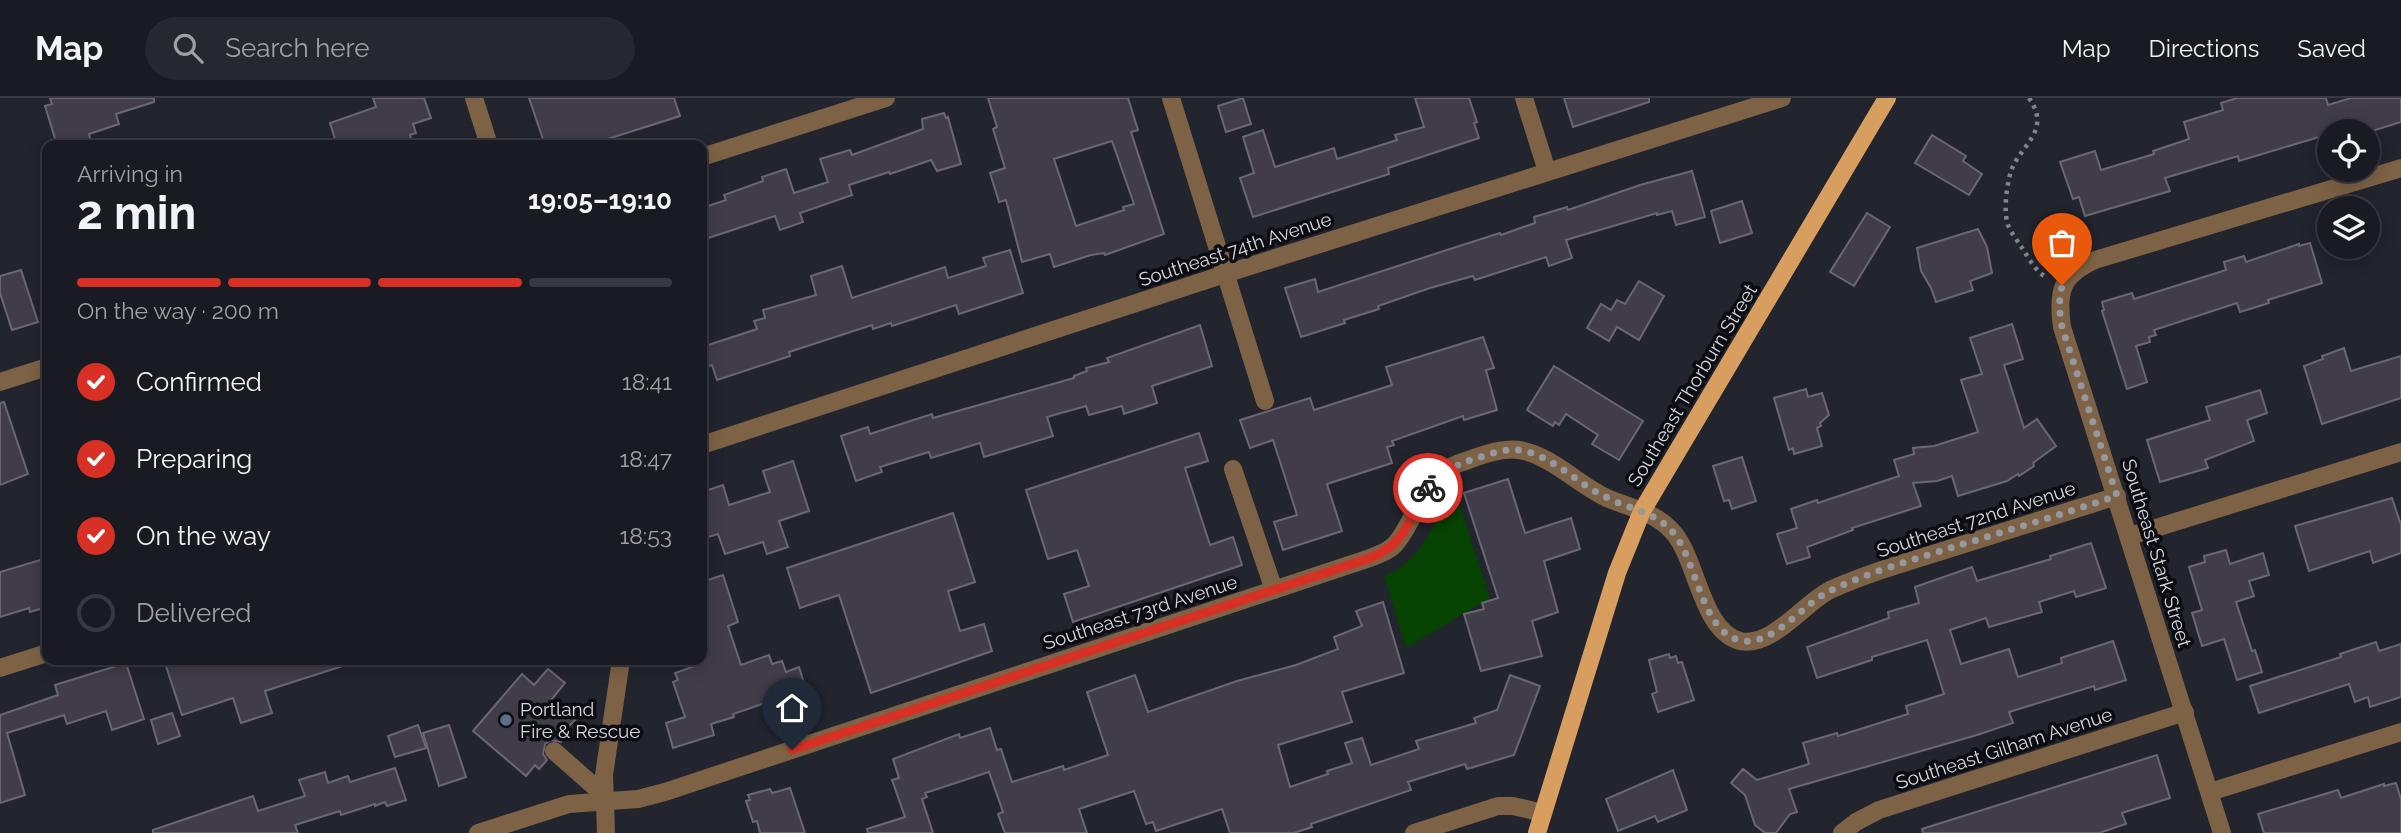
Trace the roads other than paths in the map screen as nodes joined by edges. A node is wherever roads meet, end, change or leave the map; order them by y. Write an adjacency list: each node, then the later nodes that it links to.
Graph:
1 (474, 98): 7 (street)
2 (887, 98): 8 (street)
3 (1171, 98): 11 (street)
4 (1524, 98): 10 (street)
5 (1782, 98): 10 (street, Southeast 74th Avenue)
6 (1887, 98): 19 (main road, Southeast Thorburn Street)
7 (487, 140)
8 (707, 155)
9 (2401, 168): 18 (street, Southeast Stark Street)
10 (1547, 171): 11 (street, Southeast 74th Avenue)
11 (1225, 274): 14 (street); 15 (street, Southeast 74th Avenue)
12 (42, 369): 13 (street)
13 (0, 382)
14 (1265, 401)
15 (707, 443)
16 (2401, 452): 20 (street)
17 (1233, 469): 21 (street)
18 (2117, 496): 19 (street, Southeast 72nd Avenue); 20 (street, Southeast Stark Street)
19 (1642, 510): 21 (street, Southeast 73rd Avenue); 30 (main road, Southeast Thorburn Street)
20 (2130, 536): 25 (street, Southeast Stark Street)
21 (1274, 590): 29 (street, Southeast 73rd Avenue)
22 (42, 655): 24 (street)
23 (620, 665): 29 (street)
24 (0, 668)
25 (2185, 712): 28 (street, Southeast Stark Street); 35 (street, Southeast Gilham Avenue)
26 (2401, 732): 28 (street)
27 (554, 751): 29 (street)
28 (2210, 792): 36 (street, Southeast Stark Street)
29 (604, 798): 31 (street, Southeast 73rd Avenue); 32 (street)
30 (1543, 813): 33 (street); 34 (main road, Southeast Thorburn Street)
31 (478, 833)
32 (606, 833)
33 (1414, 833)
34 (1537, 833)
35 (1842, 833)
36 (2222, 833)

